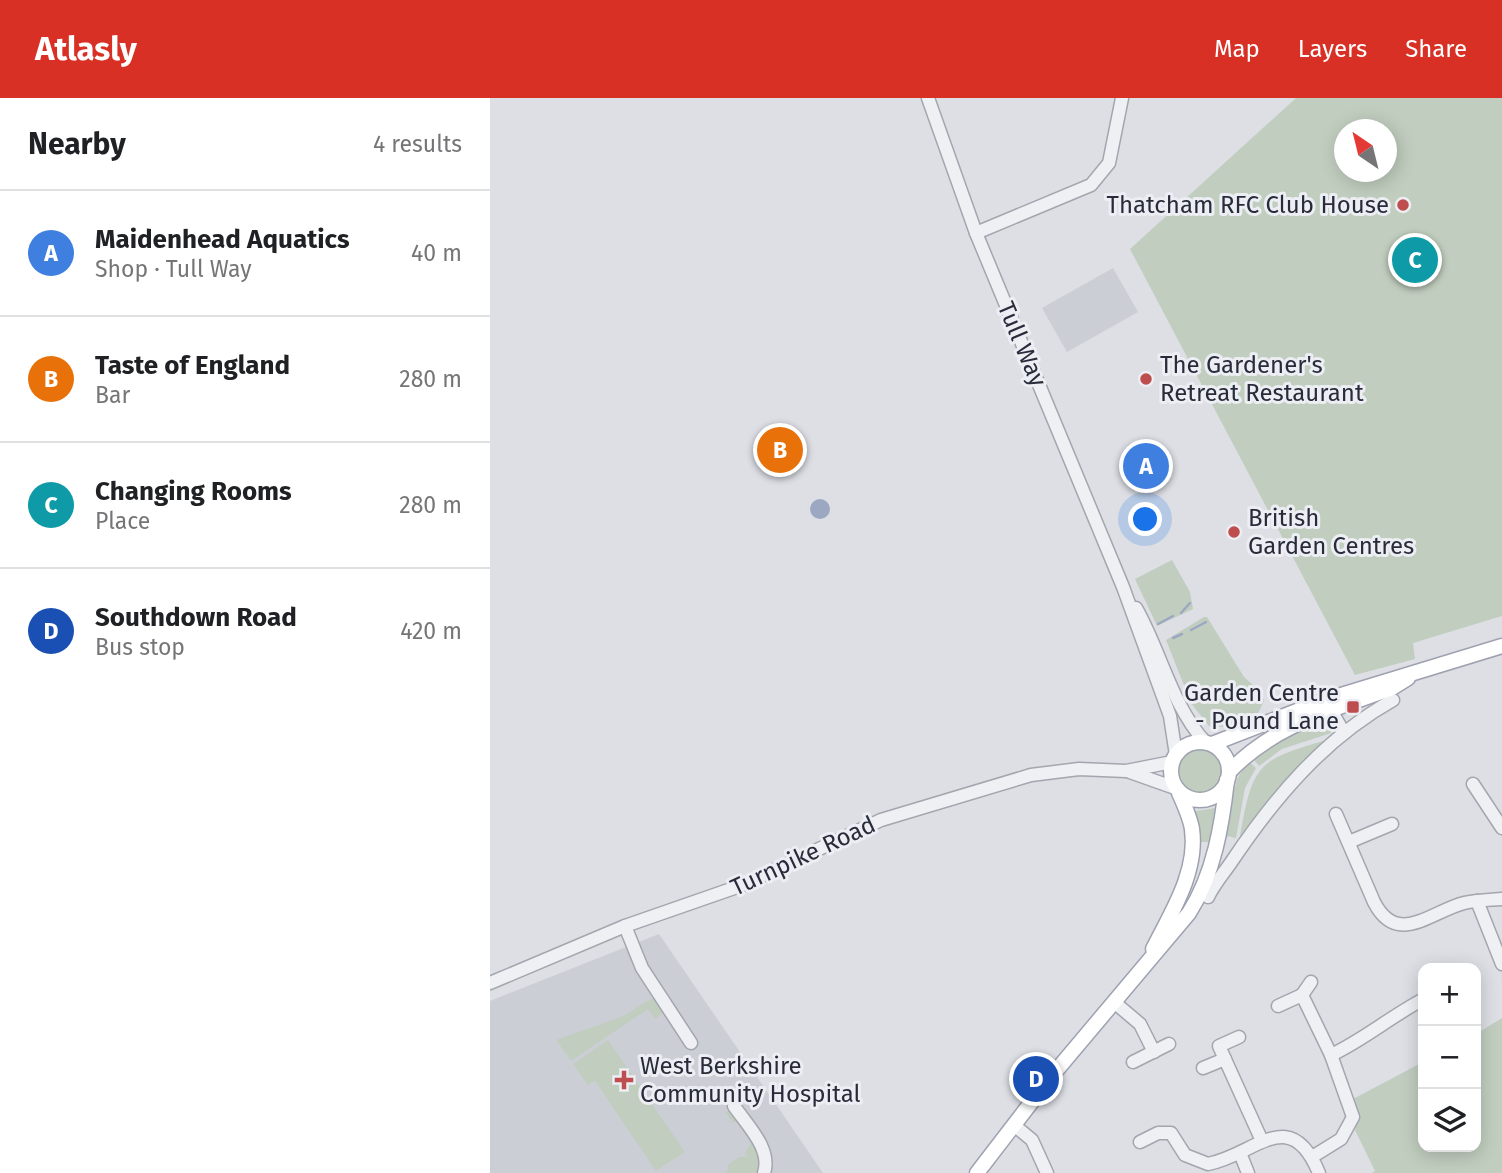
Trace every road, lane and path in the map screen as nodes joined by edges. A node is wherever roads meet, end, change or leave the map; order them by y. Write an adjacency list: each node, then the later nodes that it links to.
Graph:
1 (928, 98): 3 (street, Tull Way)
2 (1122, 98): 3 (street)
3 (976, 233): 4 (street, Tull Way)
4 (1123, 587): 9 (street, Tull Way); 10 (street, Tull Way)
5 (1502, 646): 7 (main road)
6 (1393, 700): 8 (street)
7 (1328, 705): 8 (street); 9 (main road); 12 (main road)
8 (1344, 733): 20 (street)
9 (1209, 743): 10 (main road); 12 (main road)
10 (1174, 758): 11 (street, Turnpike Road); 14 (main road)
11 (1126, 771): 14 (street, Turnpike Road); 24 (street, Turnpike Road)
12 (1228, 776): 14 (main road); 25 (main road)
13 (1473, 784): 16 (street)
14 (1177, 790): 25 (main road)
15 (1336, 814): 18 (street)
16 (1502, 828)
17 (1388, 830): 18 (street)
18 (1349, 842): 23 (street)
19 (1227, 843): 20 (street)
20 (1238, 852): 21 (street)
21 (1208, 897)
22 (1502, 899): 23 (street)
23 (1477, 901): 26 (street)
24 (625, 926): 28 (street, Turnpike Road); 34 (street)
25 (1146, 963): 30 (main road)
26 (1502, 964)
27 (1311, 982): 29 (street)
28 (490, 983)
29 (1302, 995): 32 (street); 37 (street)
30 (1114, 1002): 36 (street); 42 (main road)
31 (1418, 1005): 37 (street)
32 (1278, 1006)
33 (1239, 1037): 38 (street)
34 (691, 1043)
35 (1169, 1045): 36 (street)
36 (1154, 1052): 39 (street)
37 (1331, 1055): 46 (street)
38 (1225, 1059): 40 (street); 43 (street)
39 (1133, 1062)
40 (1203, 1068)
41 (734, 1106): 47 (street)
42 (1014, 1125): 48 (main road); 49 (street)
43 (1262, 1141): 45 (street); 46 (street)
44 (1140, 1142): 45 (street)
45 (1240, 1153): 50 (street)
46 (1312, 1157): 51 (street)
47 (764, 1173)
48 (976, 1173)
49 (1047, 1173)
50 (1248, 1173)
51 (1319, 1173)

